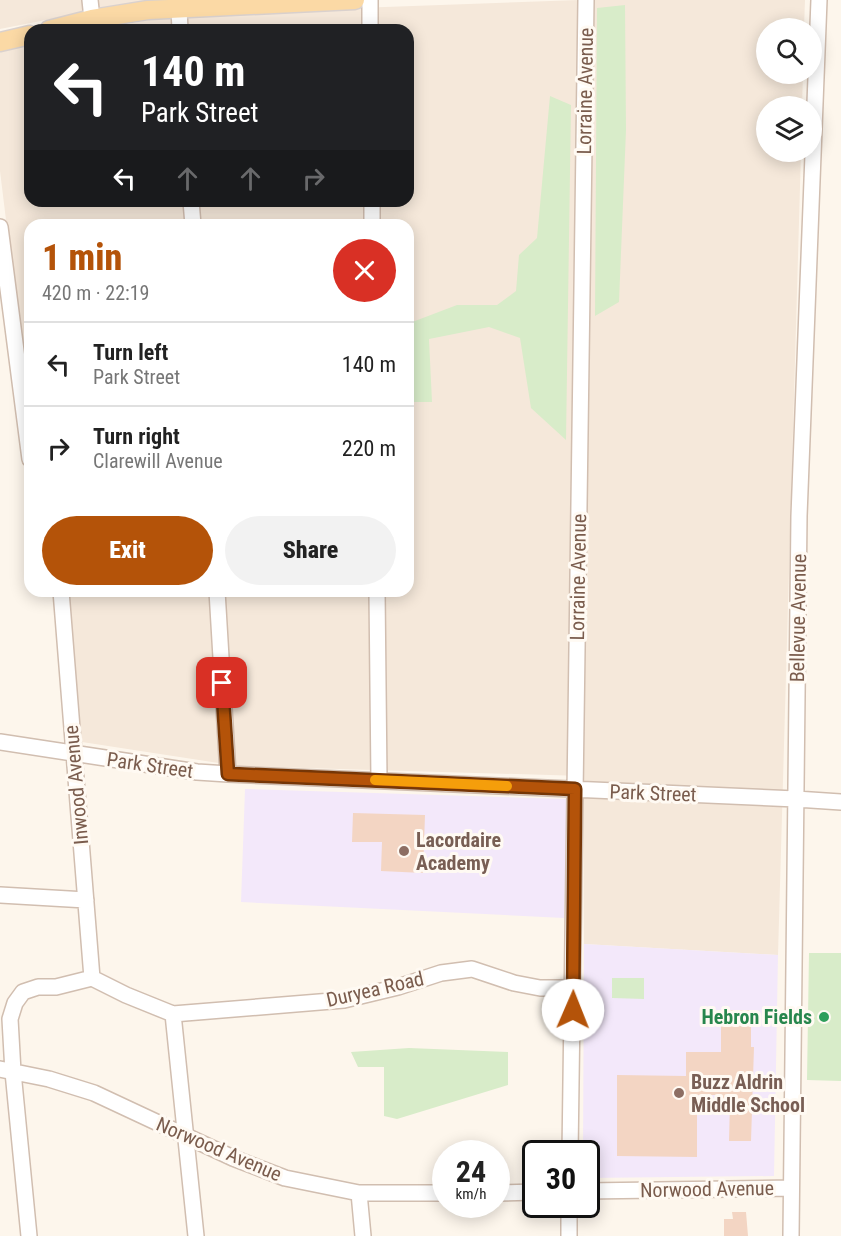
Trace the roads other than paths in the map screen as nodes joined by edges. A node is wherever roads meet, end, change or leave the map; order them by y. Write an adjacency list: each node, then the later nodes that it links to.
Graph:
1 (90, 0): 7 (street)
2 (355, 0): 6 (main road)
3 (370, 0): 10 (street)
4 (586, 0): 22 (street, Lorraine Avenue)
5 (819, 0): 23 (street, Bellevue Avenue)
6 (179, 9): 7 (main road); 9 (street)
7 (92, 19): 8 (main road)
8 (72, 24)
9 (180, 24)
10 (370, 24)
11 (24, 36): 12 (main road)
12 (0, 42)
13 (0, 227): 14 (street)
14 (24, 413)
15 (61, 597): 19 (street, Inwood Avenue)
16 (217, 597): 20 (street)
17 (377, 597): 21 (street)
18 (0, 742): 19 (street, Park Street)
19 (74, 754): 20 (street, Park Street); 26 (street, Inwood Avenue)
20 (228, 774): 21 (street, Park Street)
21 (379, 780): 22 (street, Park Street)
22 (575, 789): 23 (street, Park Street); 28 (street, Lorraine Avenue)
23 (796, 799): 24 (street, Park Street); 33 (street, Bellevue Avenue)
24 (841, 802)
25 (0, 895): 26 (street)
26 (86, 900): 27 (street, Inwood Avenue)
27 (92, 978): 29 (street); 30 (street)
28 (574, 988): 29 (street, Duryea Road); 32 (street, Lorraine Avenue)
29 (173, 1014): 31 (street)
30 (7, 1071): 31 (street, Norwood Avenue); 38 (street)
31 (187, 1136): 35 (street, Norwood Avenue); 39 (street)
32 (570, 1140)
33 (791, 1188): 34 (street, Norwood Avenue); 42 (street, Bellevue Avenue)
34 (600, 1191)
35 (359, 1193): 36 (street, Norwood Avenue); 40 (street)
36 (432, 1193)
37 (569, 1218): 41 (street)
38 (29, 1236)
39 (196, 1236)
40 (363, 1236)
41 (569, 1236)
42 (791, 1236)

